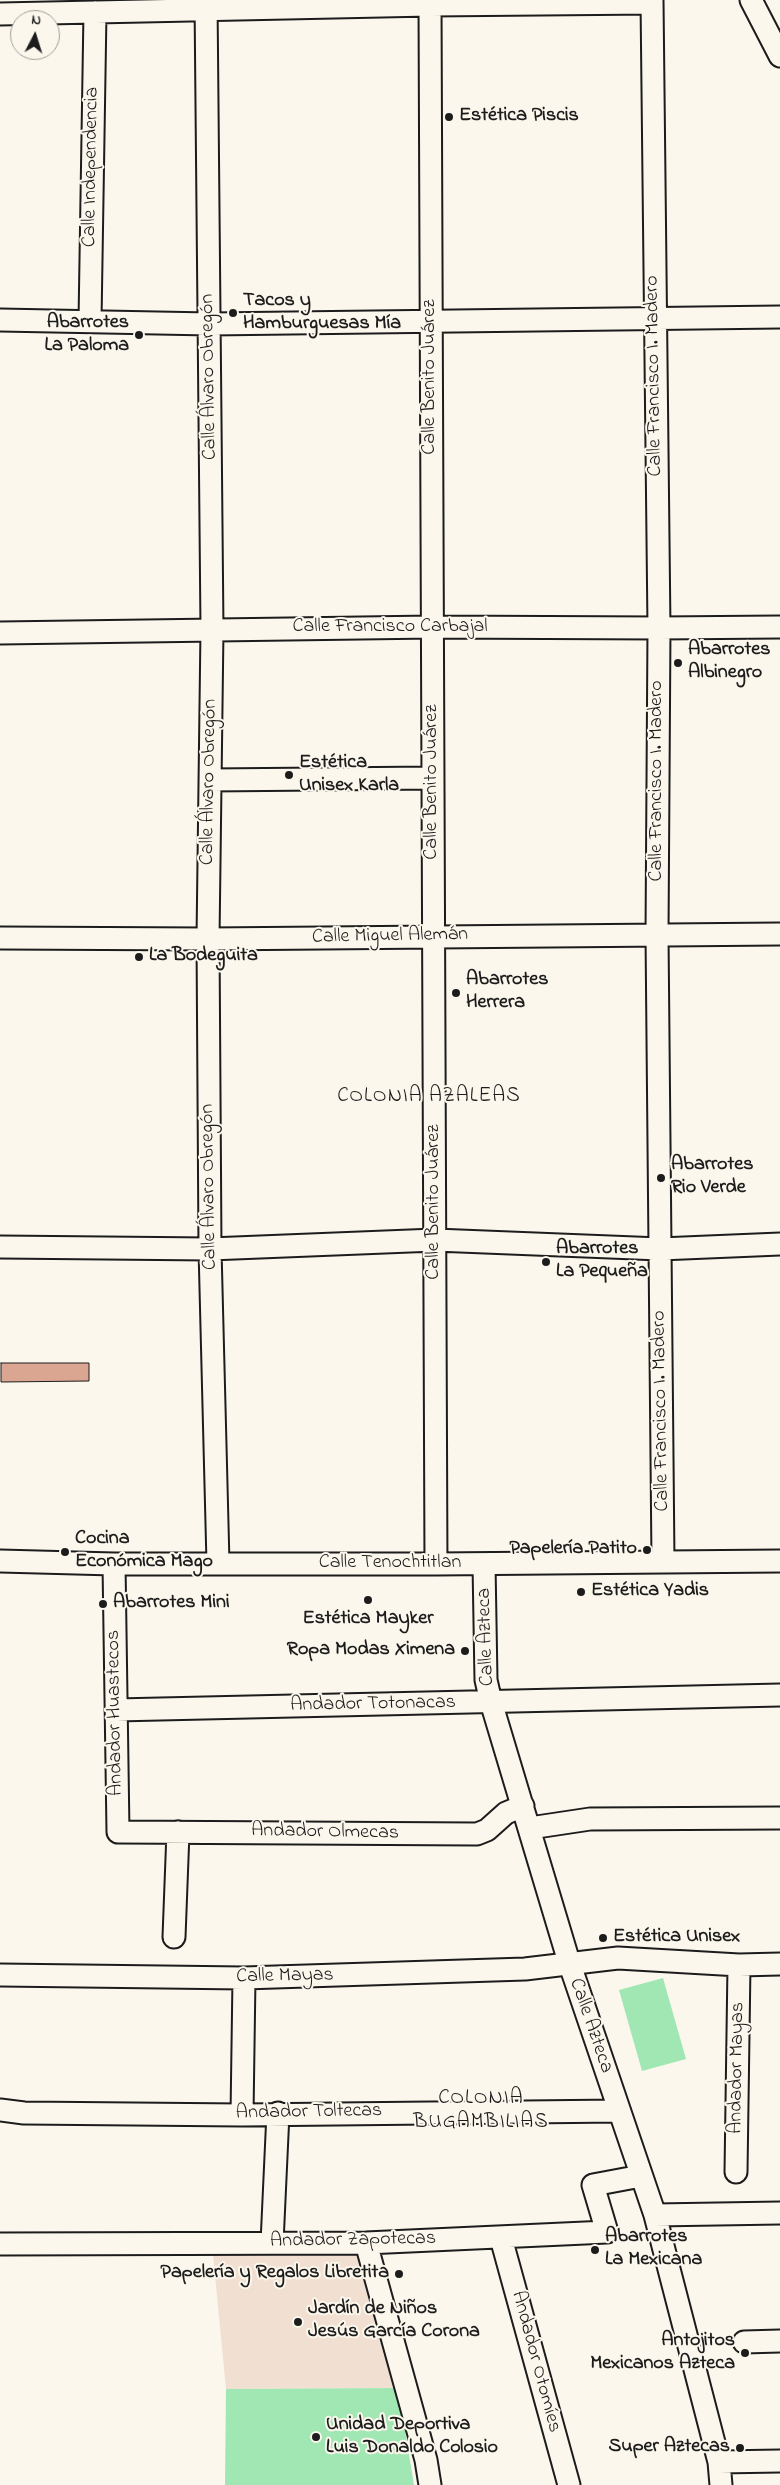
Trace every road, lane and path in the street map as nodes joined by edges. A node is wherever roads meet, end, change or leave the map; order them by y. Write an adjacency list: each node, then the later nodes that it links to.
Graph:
1 (751, 0): 7 (street)
2 (430, 2): 3 (street); 4 (street); 11 (street, Calle Benito Juárez)
3 (652, 2): 9 (street, Calle Francisco I. Madero)
4 (206, 5): 5 (street); 13 (street, Calle Álvaro Obregón)
5 (95, 12): 6 (street); 12 (street, Calle Independencia)
6 (0, 14)
7 (780, 56)
8 (780, 317): 9 (street)
9 (654, 319): 11 (street); 16 (street, Calle Francisco I. Madero)
10 (0, 320): 12 (street)
11 (430, 321): 13 (street); 14 (street, Calle Benito Juárez)
12 (90, 322): 13 (street)
13 (210, 324): 17 (street, Calle Álvaro Obregón)
14 (433, 627): 16 (street, Calle Francisco Carbajal); 17 (street, Calle Francisco Carbajal); 19 (street, Calle Benito Juárez)
15 (780, 627): 16 (street, Calle Francisco Carbajal)
16 (659, 628): 21 (street, Calle Francisco I. Madero)
17 (212, 629): 18 (street, Calle Francisco Carbajal); 20 (street, Calle Álvaro Obregón)
18 (0, 633)
19 (432, 778): 20 (street); 23 (street, Calle Benito Juárez)
20 (210, 780): 25 (street, Calle Álvaro Obregón)
21 (657, 934): 22 (street, Calle Miguel Alemán); 23 (street, Calle Miguel Alemán); 30 (street, Calle Francisco I. Madero)
22 (780, 934)
23 (434, 936): 25 (street, Calle Miguel Alemán); 26 (street, Calle Benito Juárez)
24 (0, 938): 25 (street, Calle Miguel Alemán)
25 (208, 939): 29 (street, Calle Álvaro Obregón)
26 (435, 1240): 29 (street); 30 (street); 36 (street, Calle Benito Juárez)
27 (780, 1244): 30 (street)
28 (0, 1247): 29 (street)
29 (210, 1249): 35 (street, Calle Álvaro Obregón)
30 (660, 1249): 32 (street, Calle Francisco I. Madero)
31 (0, 1561): 34 (street, Calle Tenochtitlan)
32 (663, 1562): 33 (street, Calle Tenochtitlan); 37 (street, Calle Tenochtitlan)
33 (780, 1562)
34 (114, 1564): 35 (street, Calle Tenochtitlan); 40 (street, Andador Huastecos)
35 (218, 1564): 36 (street, Calle Tenochtitlan)
36 (436, 1564): 37 (street, Calle Tenochtitlan)
37 (484, 1564): 39 (street, Calle Azteca)
38 (780, 1695): 39 (street, Andador Totonacas)
39 (491, 1702): 40 (street, Andador Totonacas); 41 (street, Calle Azteca)
40 (116, 1710): 44 (street, Andador Huastecos)
41 (523, 1806): 43 (street, Calle Azteca); 45 (street, Andador Olmecas)
42 (780, 1818): 43 (street)
43 (530, 1828): 47 (street, Calle Azteca)
44 (118, 1832): 45 (street, Andador Olmecas)
45 (178, 1832): 46 (street)
46 (174, 1938)
47 (569, 1962): 48 (street); 51 (street, Calle Mayas); 53 (street, Calle Azteca)
48 (739, 1964): 49 (street); 56 (street, Andador Mayas)
49 (780, 1964)
50 (0, 1975): 51 (street, Calle Mayas)
51 (244, 1978): 55 (street)
52 (0, 2110): 55 (street, Andador Toltecas)
53 (619, 2111): 54 (street, Andador Toltecas); 57 (street, Calle Azteca)
54 (278, 2113): 55 (street, Andador Toltecas); 61 (street)
55 (242, 2114)
56 (736, 2172)
57 (641, 2176): 59 (street, Calle Azteca); 60 (street, Andador Zapotecas)
58 (780, 2213): 59 (street)
59 (655, 2215): 66 (street, Calle Azteca)
60 (501, 2238): 62 (street, Andador Zapotecas); 70 (street, Andador Otomíes)
61 (272, 2243): 62 (street, Andador Zapotecas); 63 (street, Andador Zapotecas)
62 (366, 2243): 69 (street)
63 (0, 2244)
64 (780, 2341): 65 (street)
65 (744, 2342): 66 (path)
66 (690, 2345): 68 (street, Calle Azteca)
67 (780, 2461): 68 (street)
68 (719, 2462): 71 (street, Calle Azteca)
69 (430, 2485)
70 (569, 2485)
71 (721, 2485)

